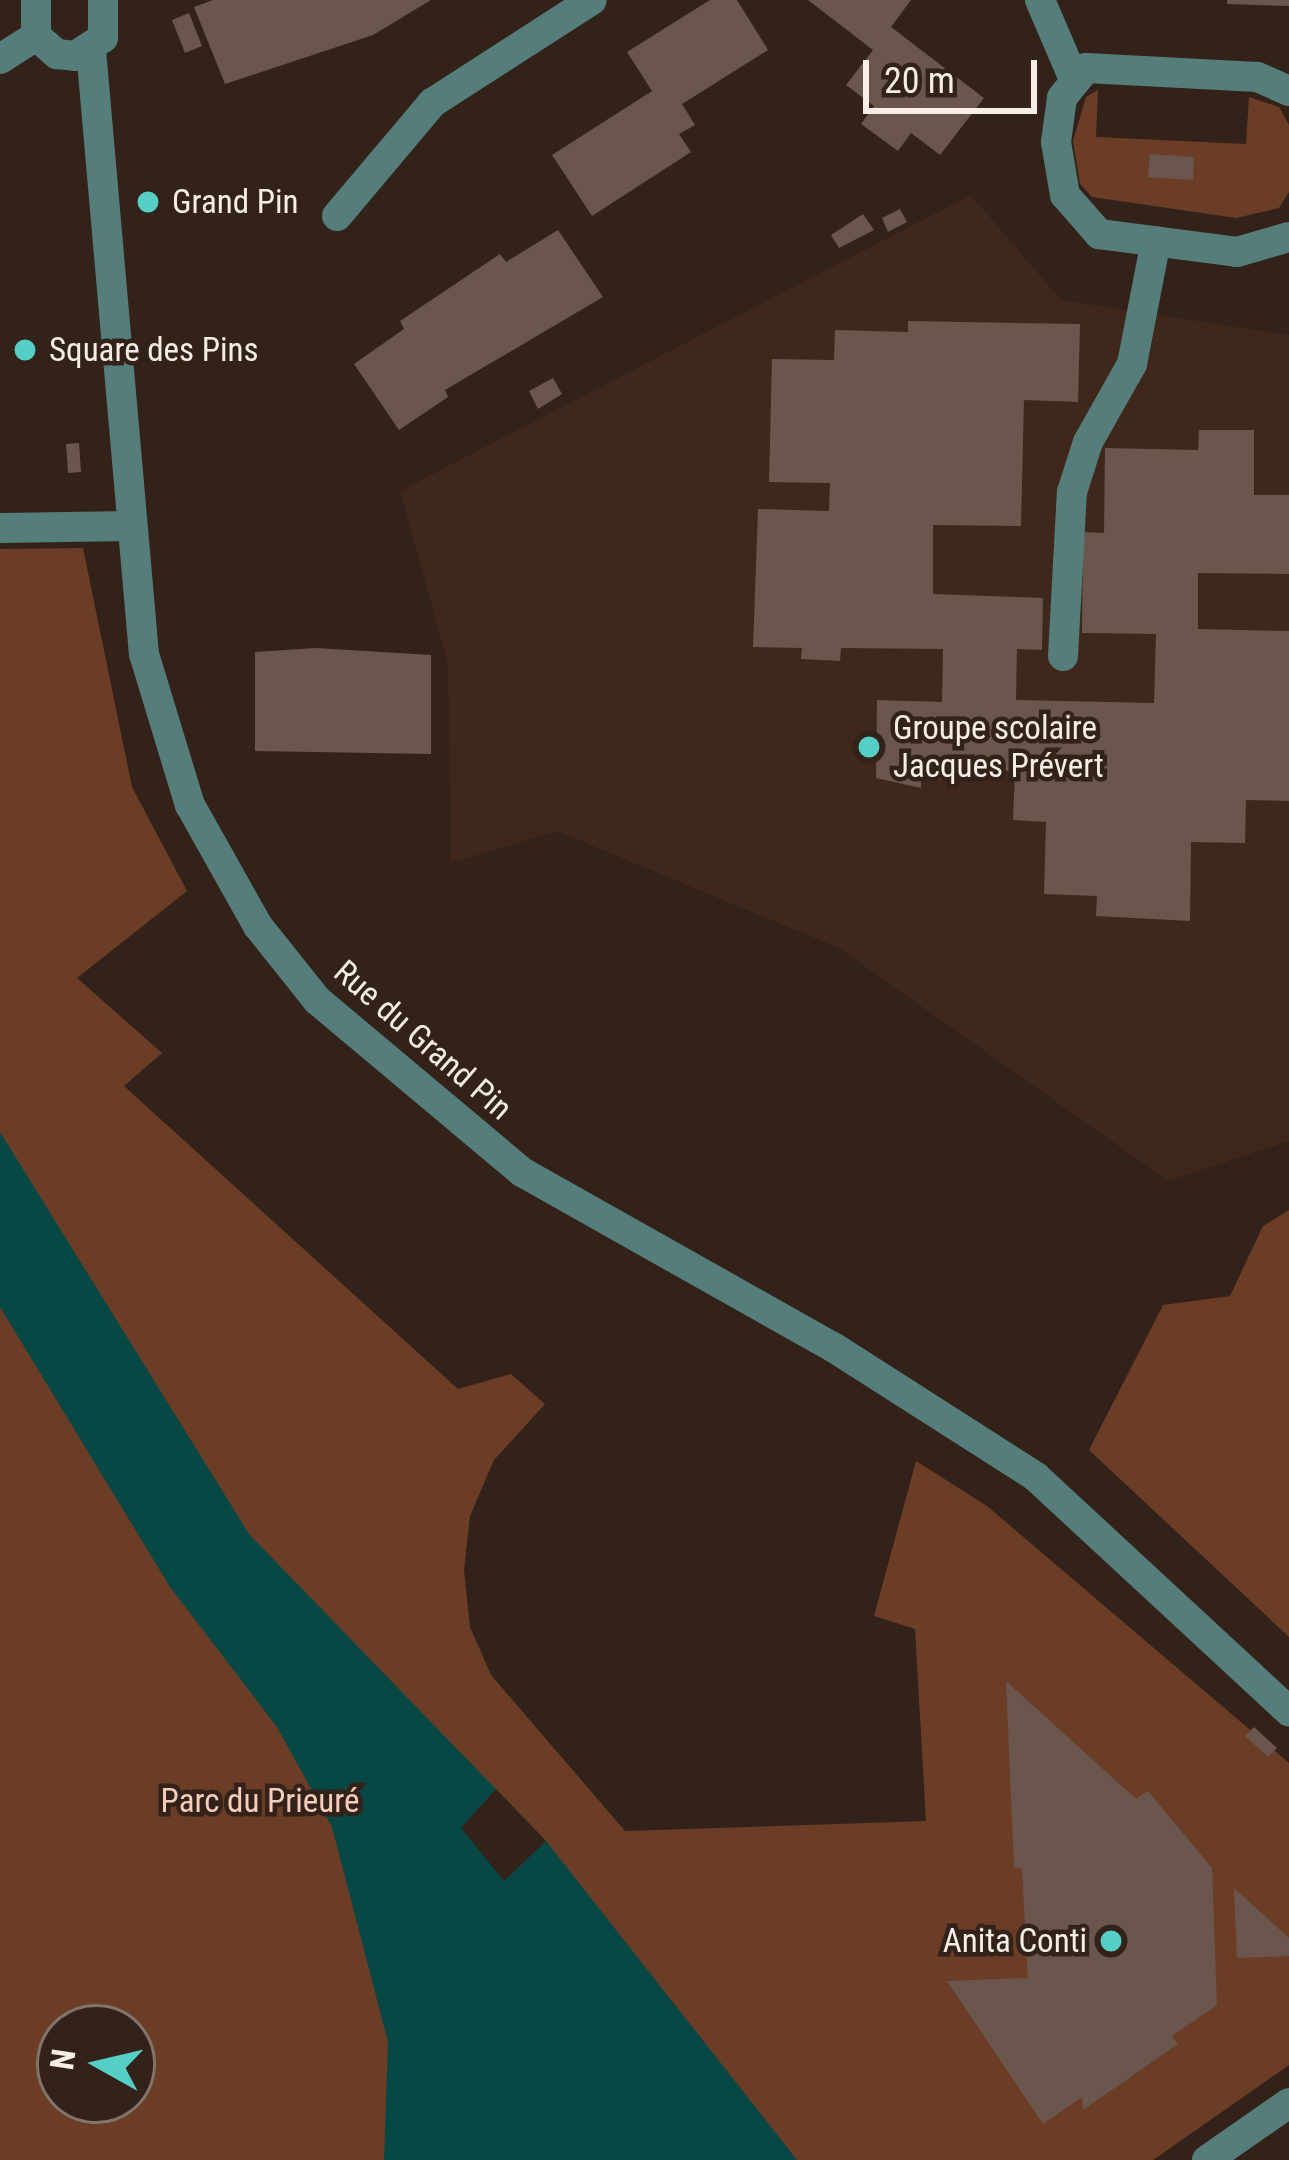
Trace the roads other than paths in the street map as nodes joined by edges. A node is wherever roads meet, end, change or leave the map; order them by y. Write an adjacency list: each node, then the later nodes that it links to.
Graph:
1 (36, 0): 5 (street)
2 (103, 0): 6 (street, Rue du Grand Pin)
3 (592, 0): 10 (street)
4 (1040, 0): 8 (street)
5 (36, 36): 6 (street); 7 (street)
6 (92, 50): 13 (street, Rue du Grand Pin)
7 (0, 58)
8 (1073, 76): 9 (street); 12 (street)
9 (1289, 91)
10 (337, 216)
11 (1289, 236): 12 (street)
12 (1156, 242): 15 (street)
13 (131, 526): 14 (street); 16 (street, Rue du Grand Pin)
14 (0, 528)
15 (1063, 656)
16 (1289, 1711)
17 (1289, 2103): 18 (street)
18 (1207, 2160)

